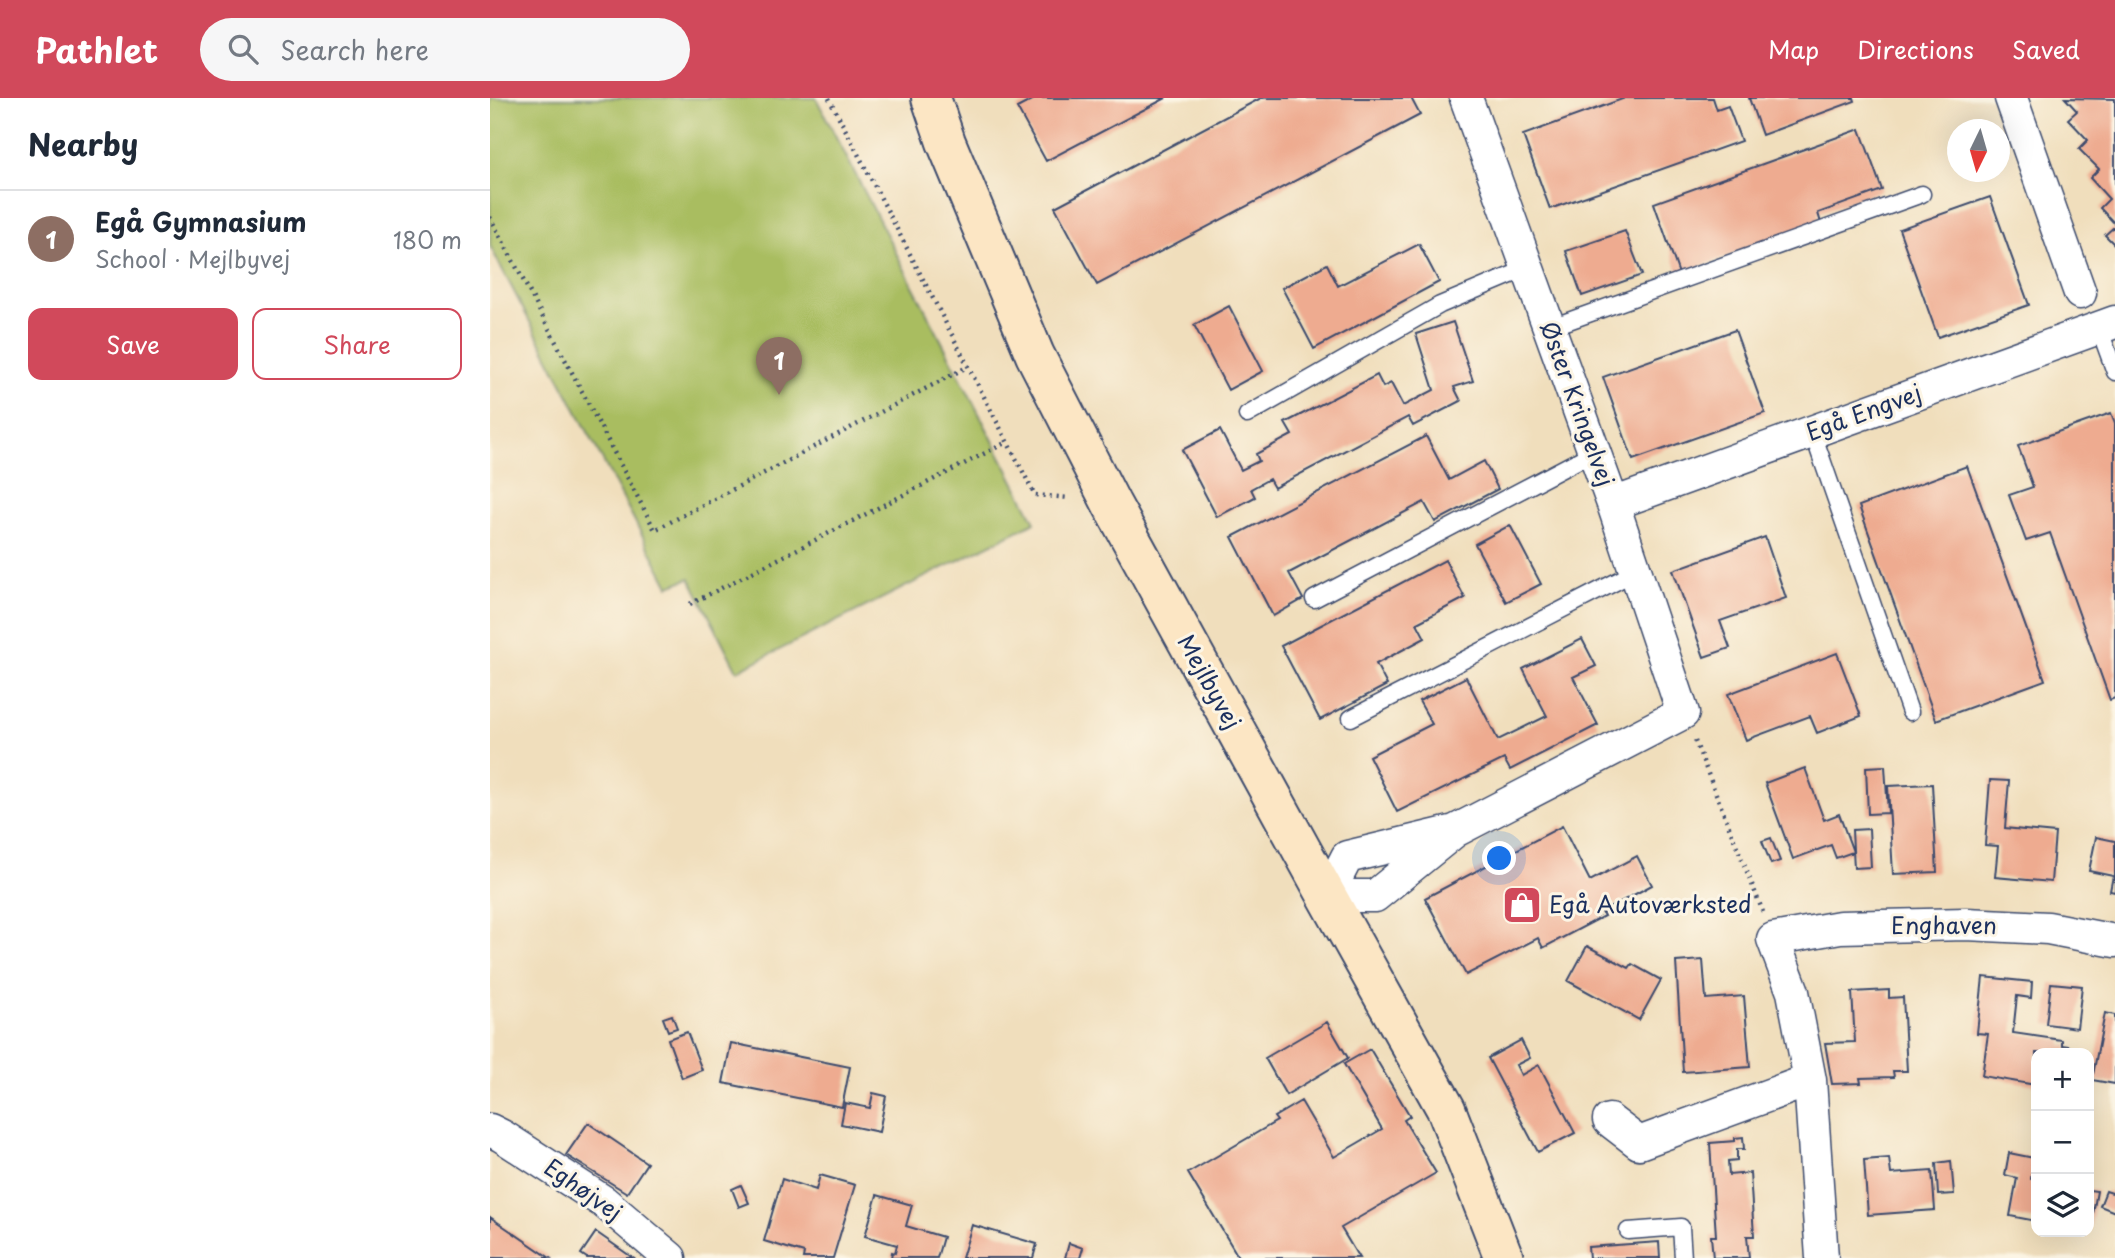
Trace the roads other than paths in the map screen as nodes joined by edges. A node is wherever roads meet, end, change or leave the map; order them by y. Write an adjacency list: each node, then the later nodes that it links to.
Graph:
1 (931, 98): 19 (street, Mejlbyvej)
2 (1466, 98): 5 (street, Øster Kringelvej)
3 (2011, 98): 6 (street)
4 (1922, 194): 8 (lane)
5 (1528, 268): 8 (street, Øster Kringelvej); 10 (lane)
6 (2080, 293)
7 (2107, 325): 9 (lane); 11 (street, Egå Engvej)
8 (1549, 328): 12 (street, Øster Kringelvej)
9 (2115, 372)
10 (1247, 415)
11 (1812, 432): 13 (street, Egå Engvej); 16 (lane)
12 (1594, 452): 13 (street, Øster Kringelvej); 15 (lane)
13 (1613, 504): 14 (street, Øster Kringelvej)
14 (1636, 572): 17 (lane); 18 (street, Øster Kringelvej)
15 (1314, 599)
16 (1910, 712)
17 (1351, 718)
18 (1455, 831): 19 (street); 19 (street)
19 (1327, 896): 26 (street, Mejlbyvej)
20 (2115, 941): 21 (street, Enghaven)
21 (1810, 1080): 22 (street); 28 (street)
22 (1609, 1120)
23 (490, 1130): 25 (street, Eghøjvej)
24 (1628, 1231): 27 (lane)
25 (670, 1258)
26 (1504, 1258)
27 (1683, 1258)
28 (1822, 1258)

